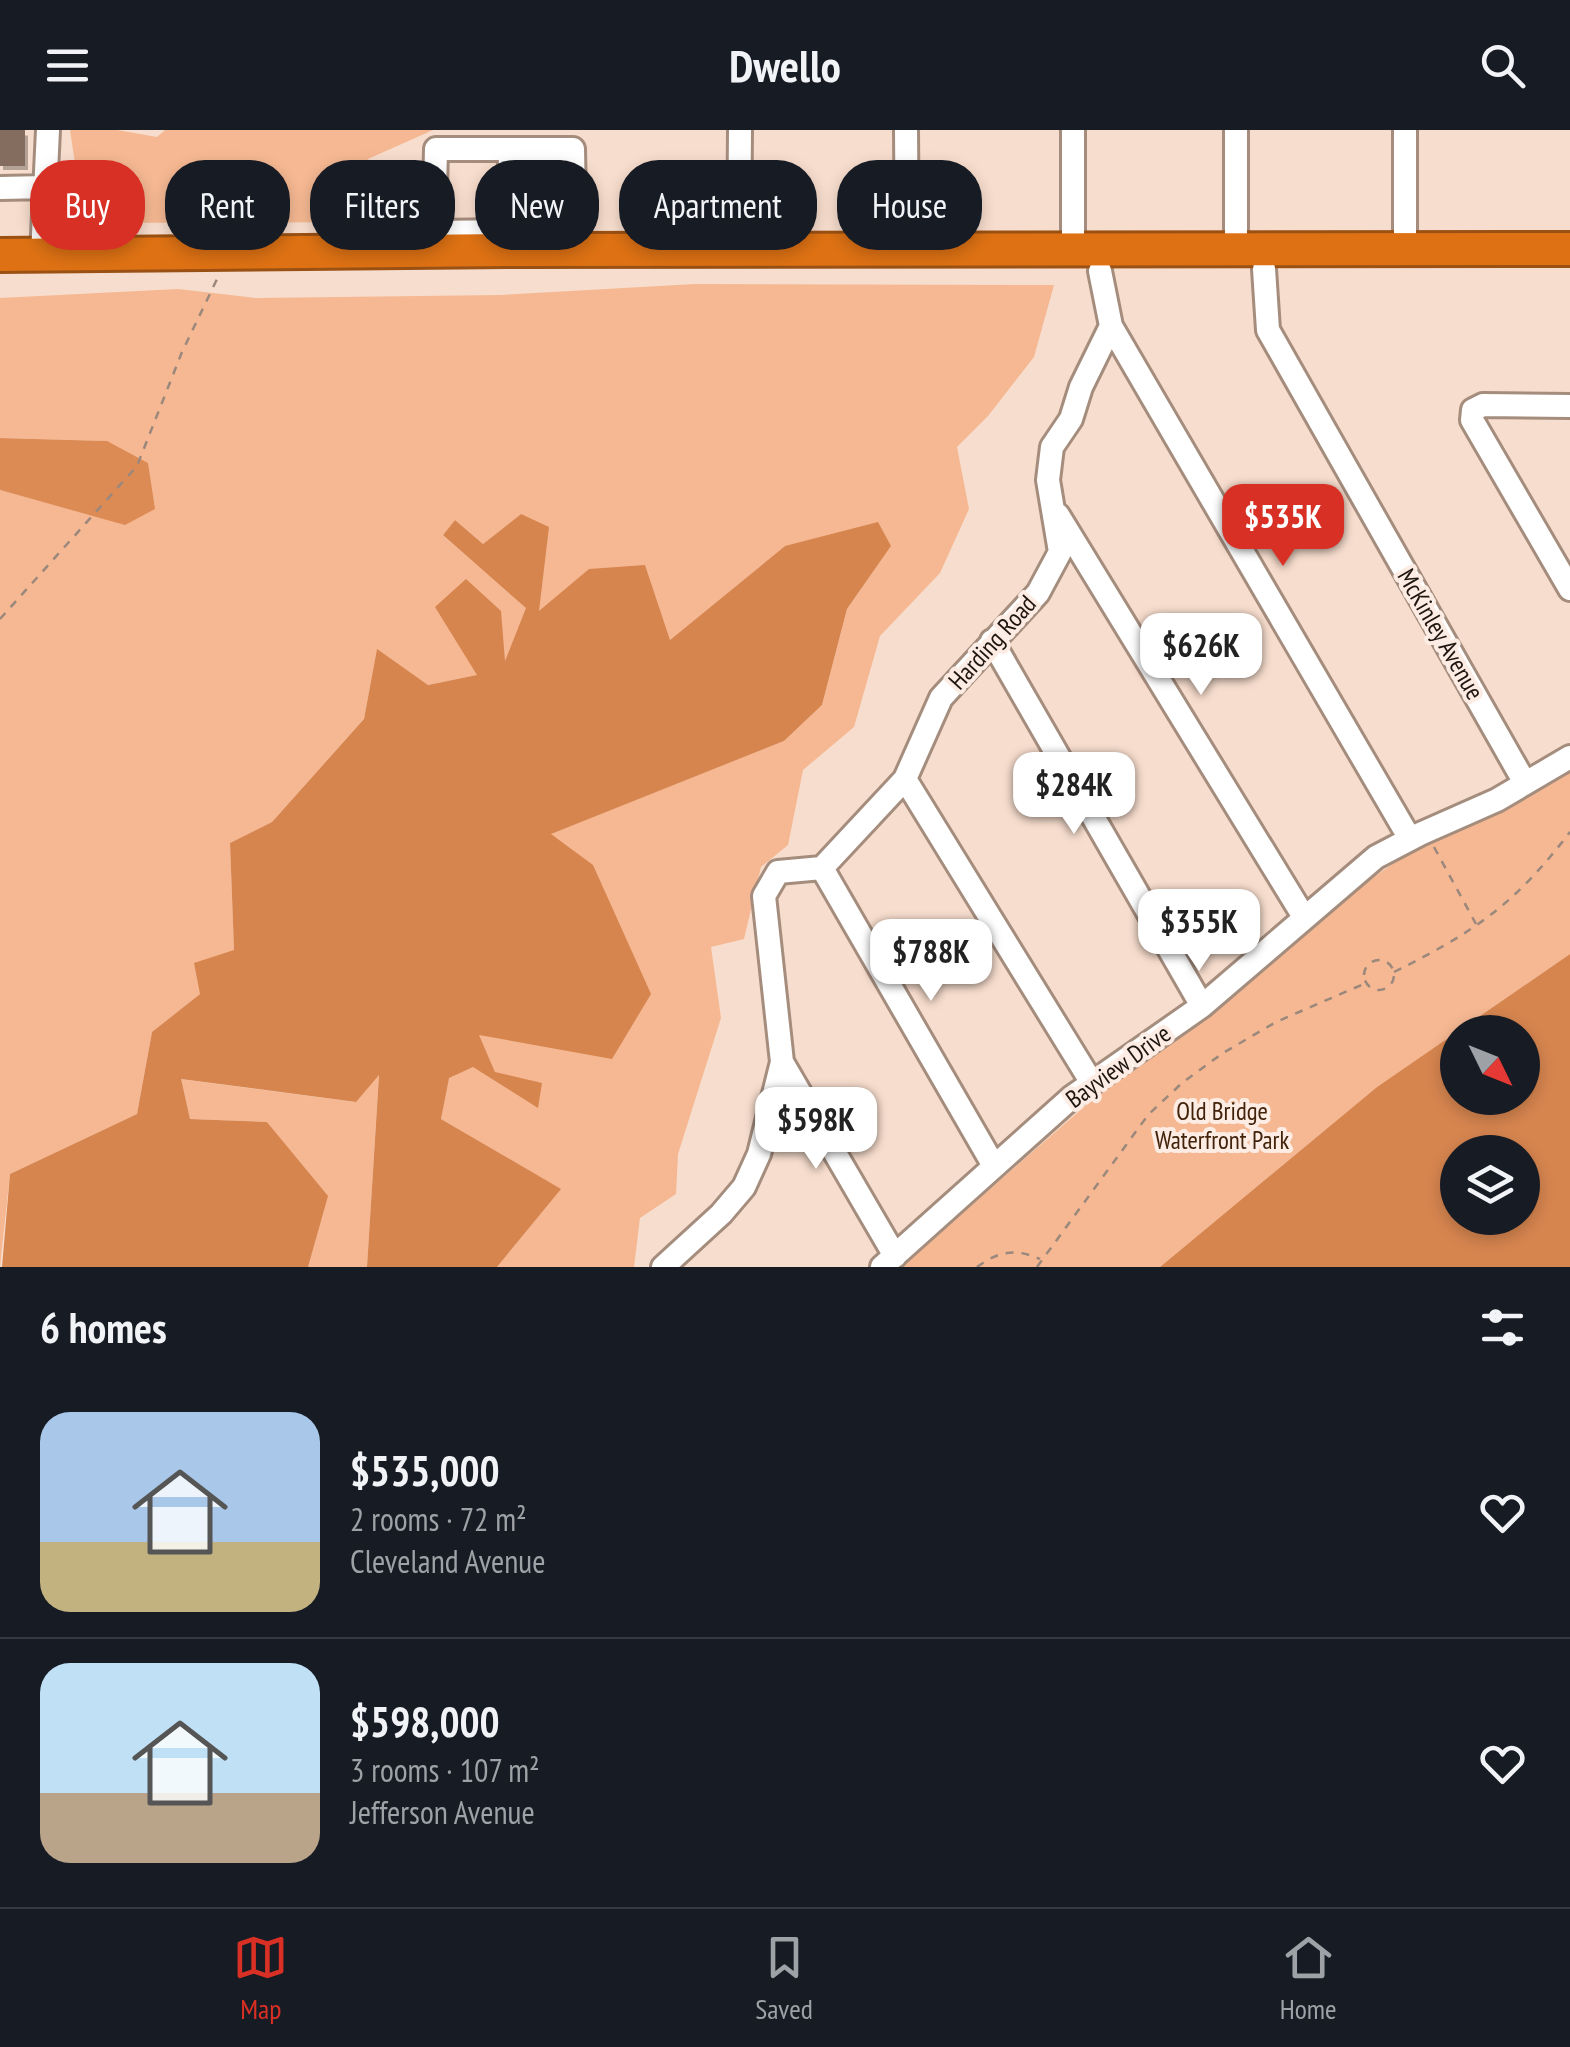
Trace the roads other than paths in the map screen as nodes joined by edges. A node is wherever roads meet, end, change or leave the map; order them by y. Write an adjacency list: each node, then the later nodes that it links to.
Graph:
1 (48, 130): 8 (street)
2 (740, 130): 24 (street)
3 (906, 130): 12 (street)
4 (1073, 130): 21 (street)
5 (1236, 130): 22 (street)
6 (1404, 130): 23 (street)
7 (510, 150): 9 (street); 10 (street); 11 (street)
8 (47, 160)
9 (435, 160)
10 (510, 160)
11 (573, 160)
12 (906, 160)
13 (30, 187): 14 (street)
14 (0, 188)
15 (599, 242): 24 (highway)
16 (310, 243): 26 (highway)
17 (1570, 249): 23 (highway)
18 (42, 250): 26 (street)
19 (907, 250): 24 (highway)
20 (982, 250): 21 (highway)
21 (1073, 250): 22 (highway)
22 (1236, 250): 23 (highway)
23 (1405, 250)
24 (739, 251)
25 (0, 255): 26 (highway)
26 (42, 256)
27 (1570, 268): 28 (highway)
28 (1264, 269): 29 (highway); 38 (street, McKinley Avenue)
29 (1100, 271): 30 (highway); 31 (street)
30 (0, 272)
31 (1111, 326): 33 (street, Harding Road); 39 (street)
32 (1570, 406): 34 (street)
33 (1053, 506): 35 (street, Harding Road); 41 (street)
34 (1570, 589)
35 (992, 641): 37 (street, Harding Road); 42 (street)
36 (1570, 757): 38 (street, Bayview Drive)
37 (905, 779): 40 (street, Harding Road); 44 (street)
38 (1525, 784): 39 (street, Bayview Drive)
39 (1421, 840): 41 (street, Bayview Drive)
40 (822, 868): 43 (street); 45 (street)
41 (1304, 917): 42 (street, Bayview Drive)
42 (1202, 1006): 44 (street, Bayview Drive)
43 (782, 1062): 46 (street); 47 (street)
44 (1092, 1083): 45 (street, Bayview Drive)
45 (994, 1166): 46 (street, Bayview Drive)
46 (889, 1262)
47 (664, 1267)

